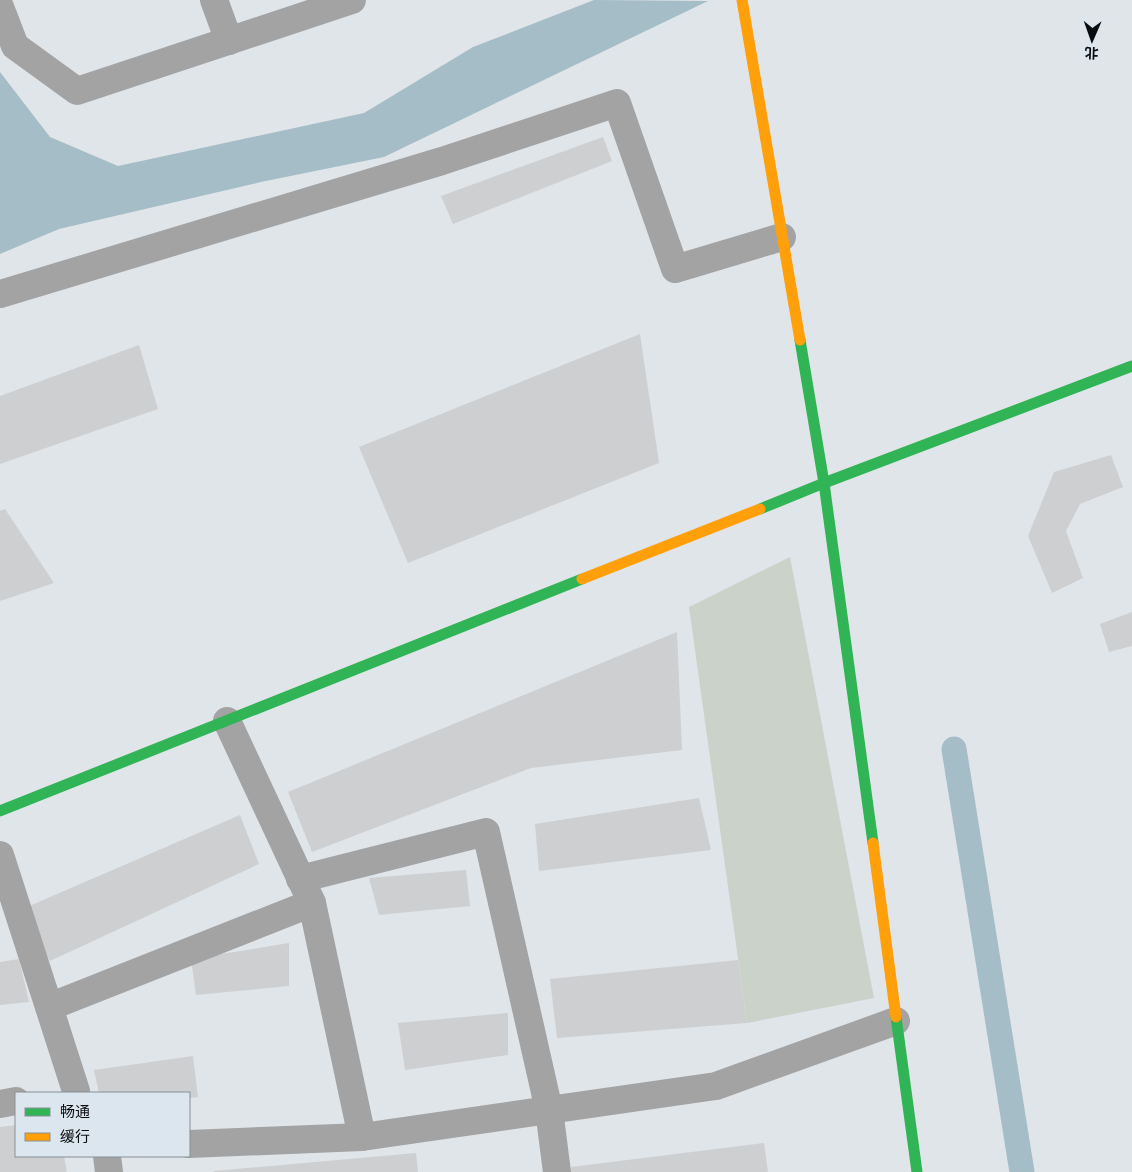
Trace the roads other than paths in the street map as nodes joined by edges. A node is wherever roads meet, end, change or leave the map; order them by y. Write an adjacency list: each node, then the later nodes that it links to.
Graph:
1 (214, 0): 5 (street)
2 (352, 0): 5 (street)
3 (742, 0): 6 (street)
4 (0, 7): 5 (street)
5 (229, 41)
6 (782, 237): 7 (street); 9 (street)
7 (0, 294)
8 (1132, 366): 9 (street)
9 (824, 483): 10 (street); 16 (street)
10 (227, 721): 11 (street); 13 (street)
11 (0, 811)
12 (0, 855): 15 (street)
13 (300, 878): 14 (street); 20 (street)
14 (312, 903): 15 (street); 21 (street)
15 (49, 1007): 17 (street)
16 (896, 1021): 20 (street); 26 (street)
17 (72, 1092)
18 (15, 1101): 19 (street)
19 (0, 1104)
20 (550, 1110): 21 (street); 25 (street)
21 (362, 1137): 22 (street)
22 (190, 1144)
23 (107, 1157): 24 (street)
24 (109, 1172)
25 (557, 1172)
26 (916, 1172)

